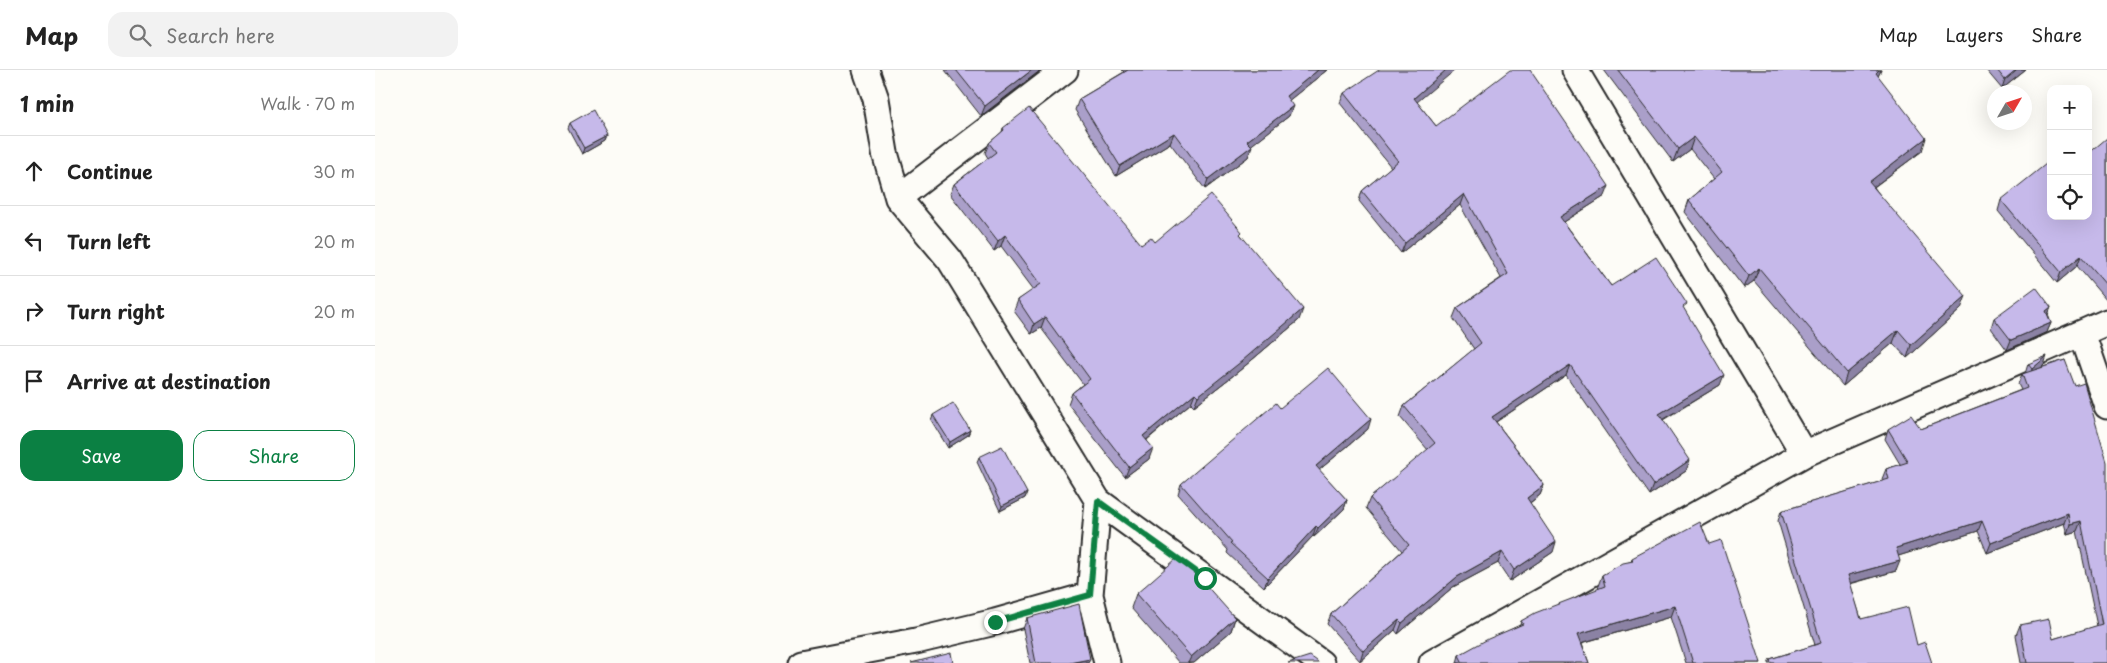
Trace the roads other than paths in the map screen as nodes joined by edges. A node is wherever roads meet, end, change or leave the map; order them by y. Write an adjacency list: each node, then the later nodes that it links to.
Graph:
1 (865, 70): 4 (street)
2 (1065, 70): 4 (street)
3 (1575, 70): 8 (street)
4 (898, 198): 9 (street)
5 (2107, 322): 6 (street)
6 (2083, 333): 7 (street); 8 (street)
7 (2107, 406)
8 (1804, 454): 14 (street)
9 (1098, 501): 10 (street); 13 (street)
10 (1090, 595): 11 (street); 12 (street)
11 (801, 663)
12 (1107, 663)
13 (1321, 663)
14 (1432, 663)

